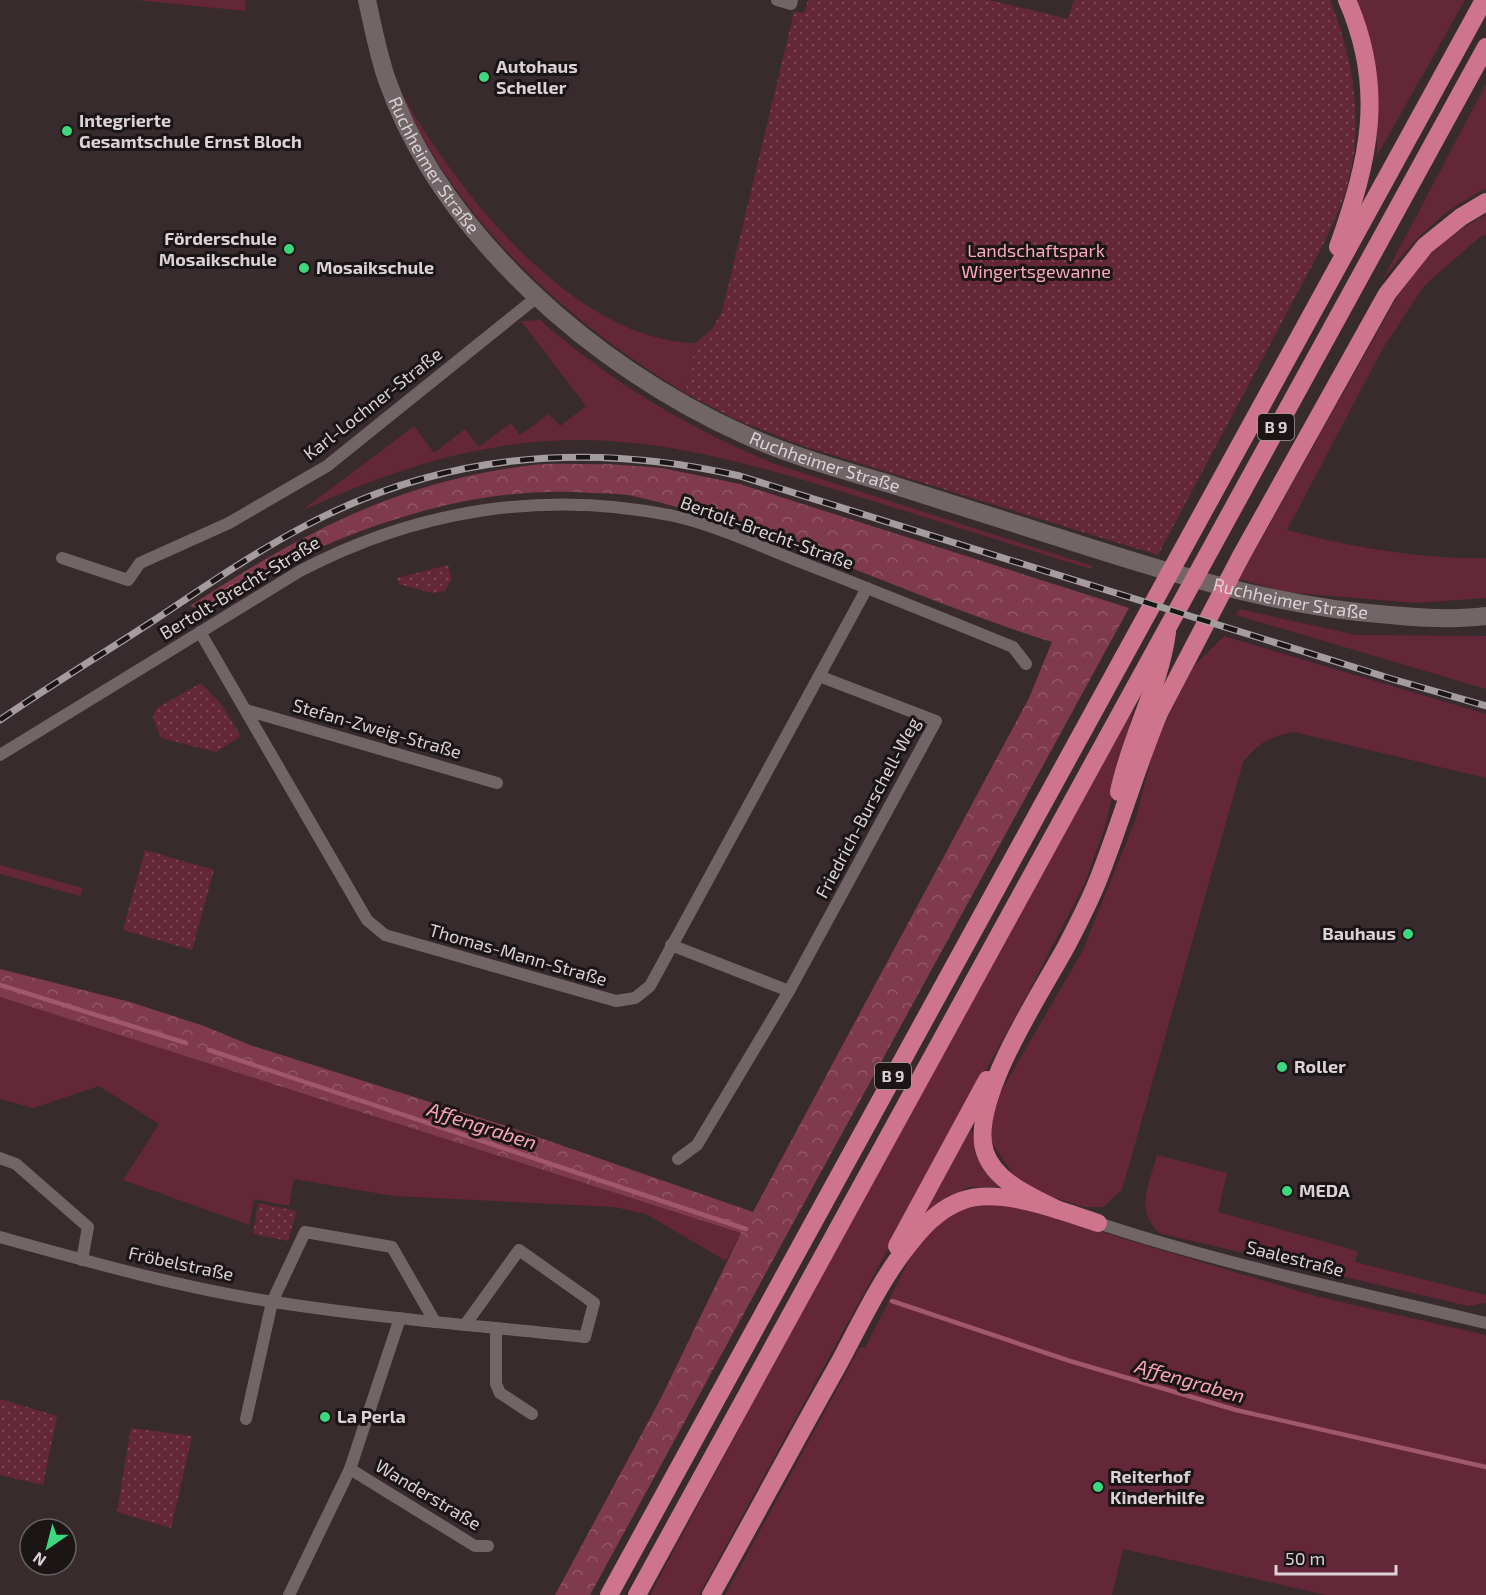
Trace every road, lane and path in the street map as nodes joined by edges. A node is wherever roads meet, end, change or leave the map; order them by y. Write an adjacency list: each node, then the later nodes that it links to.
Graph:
1 (367, 0): 9 (street, Ruchheimer Straße)
2 (777, 0): 3 (street)
3 (792, 0)
4 (1347, 0): 8 (highway)
5 (1484, 0): 8 (highway, B 9)
6 (1486, 47): 13 (highway, B 9)
7 (1486, 202): 20 (highway)
8 (1320, 296): 42 (highway, B 9)
9 (537, 297): 10 (street, Karl-Lochner-Straße); 12 (street, Ruchheimer Straße)
10 (62, 558)
11 (867, 588): 14 (street, Bertolt-Brecht-Straße); 15 (street, Bertolt-Brecht-Straße); 16 (street, Thomas-Mann-Straße)
12 (1486, 616)
13 (1169, 623): 20 (highway, B 9); 43 (highway, B 9)
14 (200, 632): 17 (street, Thomas-Mann-Straße); 18 (street, Bertolt-Brecht-Straße)
15 (1026, 664)
16 (819, 676): 21 (street, Thomas-Mann-Straße); 22 (street, Friedrich-Burschell-Weg)
17 (246, 710): 19 (street, Stefan-Zweig-Straße); 21 (street, Thomas-Mann-Straße)
18 (0, 755)
19 (497, 783)
20 (1114, 835): 23 (highway, B 9)
21 (672, 945): 22 (street)
22 (789, 991): 25 (street, Friedrich-Burschell-Weg)
23 (1005, 1058): 26 (highway); 30 (highway, B 9)
24 (0, 1158): 29 (street)
25 (678, 1159)
26 (1058, 1210): 27 (highway); 30 (highway)
27 (1098, 1223): 34 (street, Saalestraße)
28 (0, 1237): 29 (street, Fröbelstraße)
29 (82, 1260): 31 (street, Fröbelstraße)
30 (879, 1289): 44 (highway, B 9)
31 (272, 1302): 32 (street, Fröbelstraße); 33 (street); 38 (street)
32 (400, 1318): 33 (street, Fröbelstraße); 39 (street, Wanderstraße)
33 (435, 1322): 35 (street, Fröbelstraße)
34 (1486, 1323)
35 (465, 1325): 36 (street, Fröbelstraße); 36 (street, Fröbelstraße)
36 (496, 1328): 37 (street)
37 (532, 1414)
38 (246, 1419)
39 (350, 1469): 40 (street, Wanderstraße); 41 (street, Wanderstraße)
40 (488, 1546)
41 (289, 1595)
42 (609, 1595)
43 (637, 1595)
44 (711, 1595)

